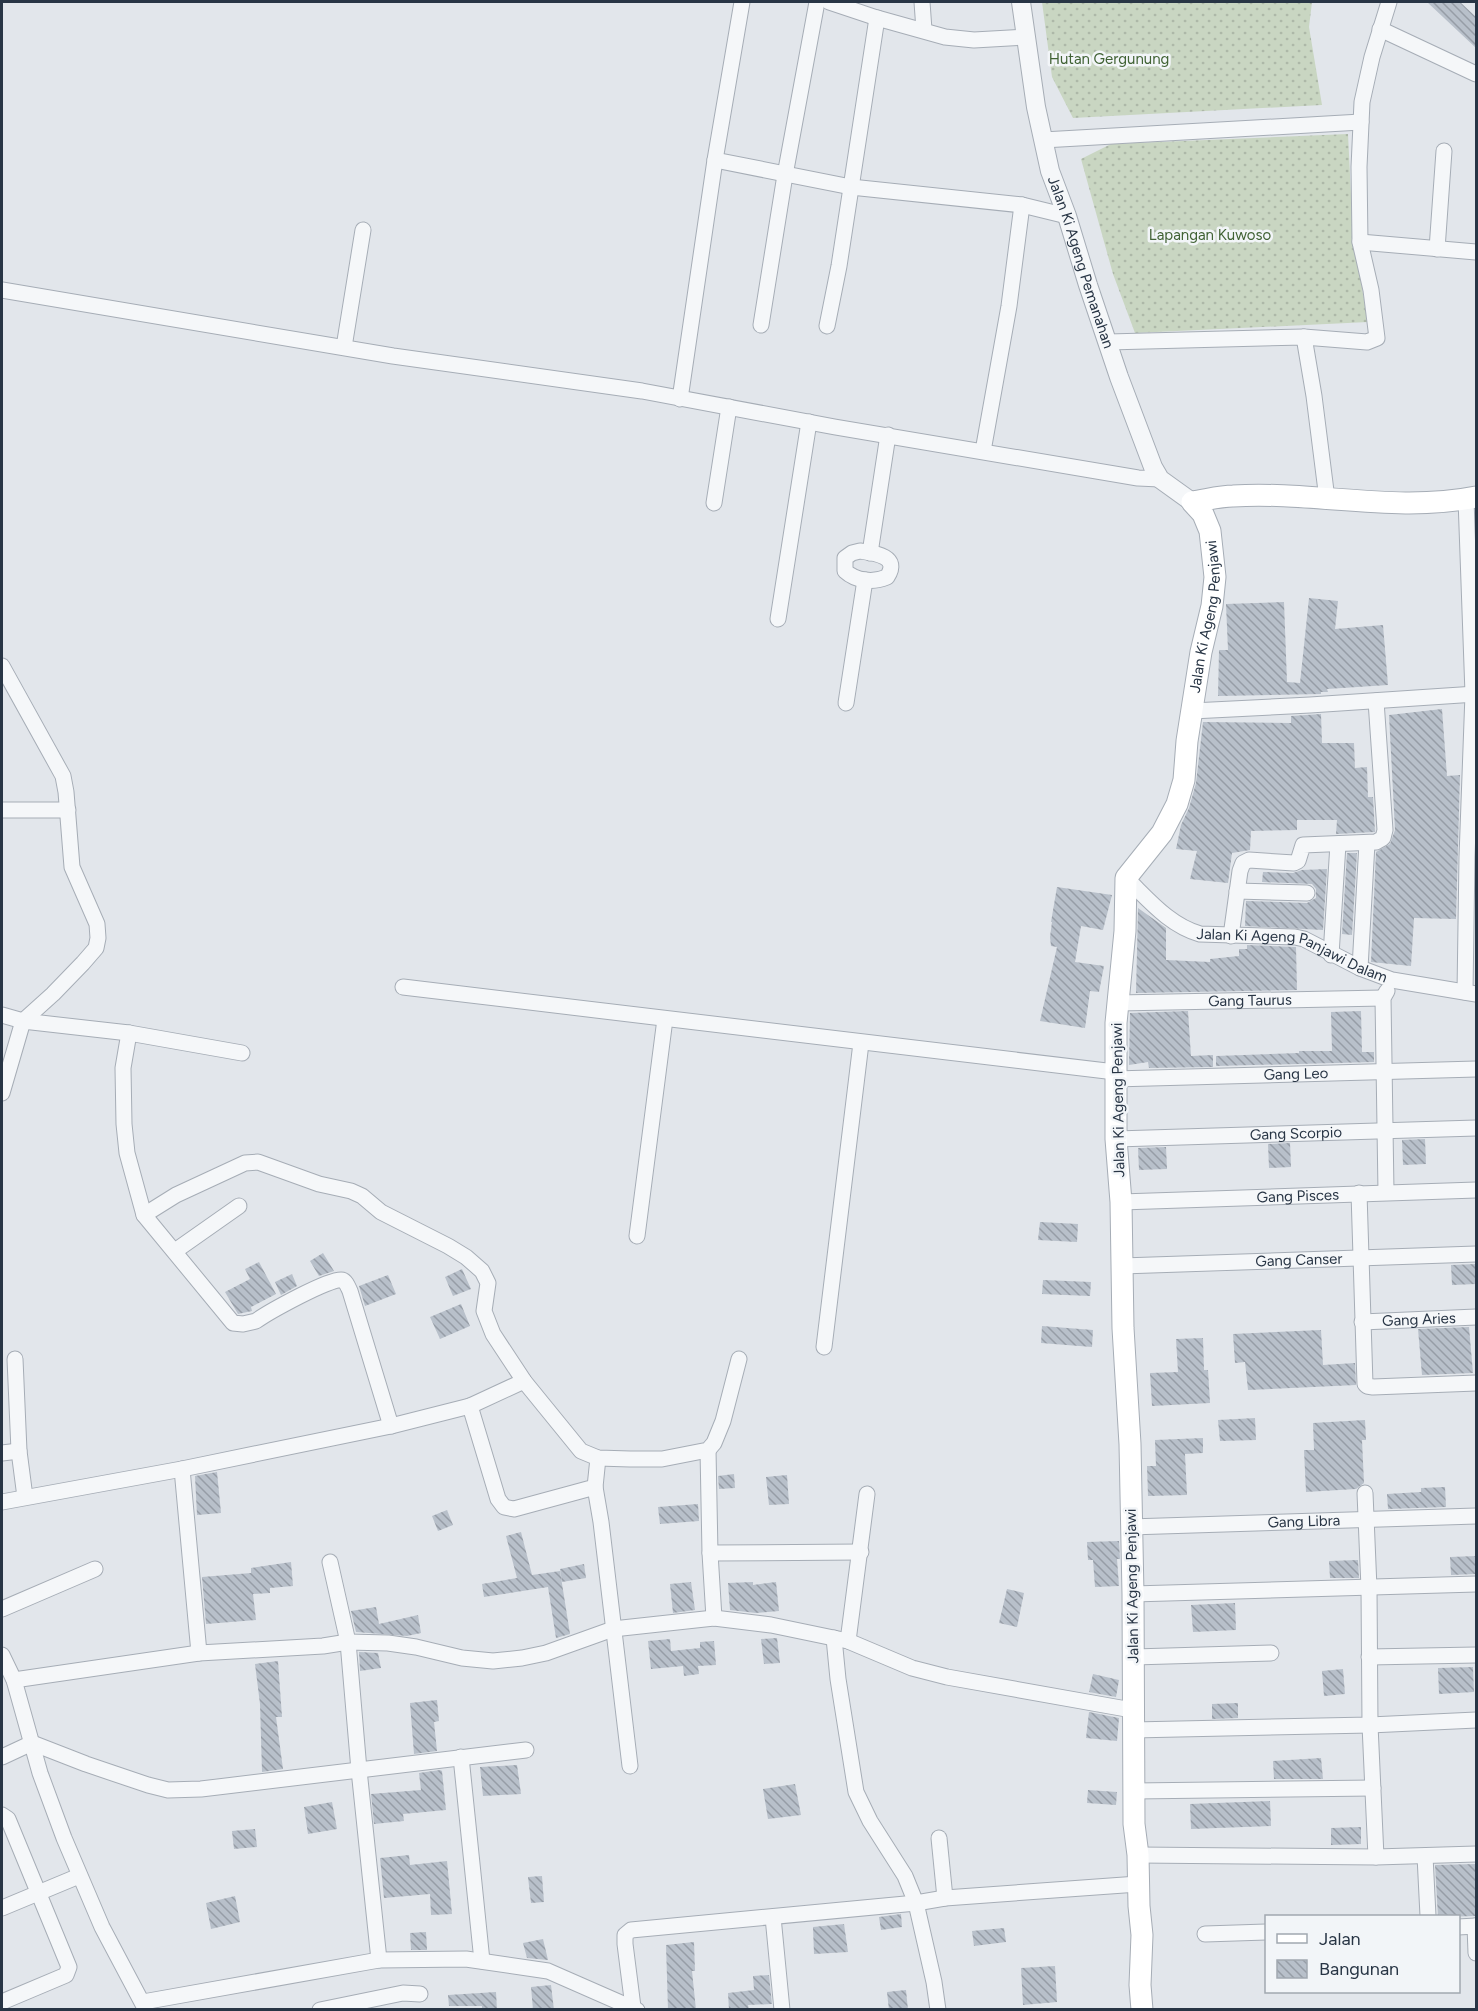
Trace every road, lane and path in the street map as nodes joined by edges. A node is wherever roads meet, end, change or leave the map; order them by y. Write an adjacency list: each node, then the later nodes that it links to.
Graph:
1 (742, 2): 15 (street)
2 (817, 2): 16 (street)
3 (829, 2): 7 (street)
4 (922, 2): 9 (street)
5 (1021, 2): 10 (street, Jalan Ki Ageng Pemanahan)
6 (1389, 2): 8 (street)
7 (877, 18): 9 (street); 17 (street)
8 (1380, 29): 11 (street); 12 (street)
9 (924, 30): 10 (street)
10 (1026, 37): 13 (street, Jalan Ki Ageng Pemanahan)
11 (1476, 74)
12 (1361, 122): 13 (street); 21 (street)
13 (1043, 140): 19 (street, Jalan Ki Ageng Pemanahan)
14 (1444, 151): 22 (street)
15 (715, 160): 16 (street); 30 (street)
16 (785, 175): 17 (street); 25 (street)
17 (851, 187): 18 (street); 26 (street)
18 (1022, 205): 19 (street); 34 (street)
19 (1067, 216): 28 (street, Jalan Ki Ageng Pemanahan)
20 (363, 230): 29 (street)
21 (1360, 242): 22 (street); 27 (street)
22 (1437, 249): 23 (street)
23 (1476, 252)
24 (2, 291): 29 (street)
25 (761, 324)
26 (827, 326)
27 (1304, 337): 28 (street); 37 (street)
28 (1108, 342): 35 (street, Jalan Ki Ageng Pemanahan)
29 (344, 347): 30 (street)
30 (680, 399): 31 (street)
31 (729, 407): 32 (street); 39 (street)
32 (809, 422): 33 (street); 42 (street)
33 (888, 435): 34 (street); 40 (street)
34 (983, 451): 35 (street)
35 (1160, 478): 38 (street, Jalan Ki Ageng Pemanahan)
36 (1471, 498): 37 (main road); 44 (street)
37 (1327, 499): 38 (main road)
38 (1192, 502): 47 (main road, Jalan Ki Ageng Penjawi)
39 (714, 503)
40 (870, 553): 41 (street); 41 (street)
41 (865, 580): 46 (street)
42 (778, 619)
43 (3, 673): 49 (street)
44 (1475, 694): 45 (street); 52 (street)
45 (1376, 701): 47 (street); 50 (street)
46 (846, 703)
47 (1192, 711): 53 (main road, Jalan Ki Ageng Penjawi)
48 (2, 810): 49 (street)
49 (68, 810): 66 (street)
50 (1367, 843): 51 (street); 58 (street)
51 (1338, 844): 54 (street); 57 (street)
52 (1472, 857): 61 (street)
53 (1126, 878): 56 (street, Jalan Ki Ageng Panjawi Dalam); 63 (main road, Jalan Ki Ageng Penjawi)
54 (1237, 891): 55 (street); 56 (street)
55 (1307, 893)
56 (1231, 936): 57 (street, Jalan Ki Ageng Panjawi Dalam)
57 (1331, 955): 58 (street, Jalan Ki Ageng Panjawi Dalam)
58 (1360, 968): 59 (street, Jalan Ki Ageng Panjawi Dalam)
59 (1392, 980): 61 (street, Jalan Ki Ageng Panjawi Dalam); 62 (street)
60 (403, 987): 65 (street, Gang Leo)
61 (1471, 993)
62 (1383, 998): 63 (street, Gang Taurus); 71 (street)
63 (1118, 1003): 72 (main road, Jalan Ki Ageng Penjawi)
64 (2, 1015): 66 (street)
65 (665, 1019): 68 (street, Gang Leo); 83 (street)
66 (23, 1021): 67 (street); 73 (street)
67 (129, 1033): 69 (street); 82 (street)
68 (861, 1042): 72 (street, Gang Leo); 90 (street)
69 (242, 1053)
70 (1476, 1069): 71 (street, Gang Leo)
71 (1386, 1072): 72 (street, Gang Leo); 75 (street)
72 (1114, 1076): 76 (main road, Jalan Ki Ageng Penjawi)
73 (2, 1093)
74 (1476, 1128): 75 (street, Gang Scorpio)
75 (1384, 1131): 76 (street, Gang Scorpio); 78 (street)
76 (1116, 1139): 80 (main road, Jalan Ki Ageng Penjawi)
77 (1476, 1190): 78 (street, Gang Pisces)
78 (1386, 1192): 79 (street, Gang Pisces)
79 (1359, 1193): 80 (street, Gang Pisces); 86 (street)
80 (1121, 1202): 87 (main road, Jalan Ki Ageng Penjawi)
81 (239, 1206): 84 (street)
82 (144, 1215): 84 (street); 93 (street)
83 (637, 1236)
84 (175, 1251): 96 (street)
85 (1476, 1254): 86 (street, Gang Canser)
86 (1360, 1257): 87 (street, Gang Canser); 89 (street)
87 (1122, 1266): 109 (main road, Jalan Ki Ageng Penjawi)
88 (1476, 1317): 89 (street, Gang Aries)
89 (1362, 1322): 94 (street)
90 (824, 1347)
91 (15, 1359): 98 (street)
92 (739, 1359): 97 (street)
93 (524, 1380): 95 (street); 100 (street)
94 (1476, 1383)
95 (470, 1406): 96 (street); 102 (street)
96 (391, 1426): 101 (street)
97 (708, 1450): 100 (street); 111 (street)
98 (20, 1451): 99 (street); 105 (street)
99 (2, 1453)
100 (598, 1458): 102 (street)
101 (182, 1469): 105 (street); 122 (street)
102 (595, 1487): 119 (street)
103 (1365, 1493): 108 (street)
104 (867, 1494): 110 (street)
105 (26, 1497): 106 (street)
106 (2, 1502)
107 (1476, 1516): 108 (street, Gang Libra)
108 (1366, 1521): 109 (street, Gang Libra); 115 (street)
109 (1130, 1527): 116 (main road, Jalan Ki Ageng Penjawi)
110 (861, 1552): 111 (street); 120 (street)
111 (710, 1553): 118 (street)
112 (330, 1562): 121 (street)
113 (95, 1569): 117 (street)
114 (1476, 1584): 115 (street)
115 (1369, 1588): 116 (street); 127 (street)
116 (1133, 1594): 126 (main road, Jalan Ki Ageng Penjawi)
117 (2, 1609)
118 (714, 1618): 119 (street); 120 (street)
119 (613, 1629): 121 (street); 136 (street)
120 (841, 1640): 129 (street); 149 (street)
121 (348, 1642): 122 (street); 137 (street)
122 (199, 1653): 128 (street)
123 (1271, 1653): 126 (street)
124 (2, 1655): 128 (street)
125 (1476, 1655): 127 (street)
126 (1134, 1657): 129 (main road, Jalan Ki Ageng Penjawi)
127 (1369, 1658): 131 (street)
128 (14, 1680): 132 (street)
129 (1132, 1720): 131 (street); 139 (main road, Jalan Ki Ageng Penjawi)
130 (1476, 1720): 131 (street)
131 (1370, 1725): 138 (street)
132 (32, 1743): 134 (street); 137 (street); 146 (street)
133 (526, 1750): 135 (street)
134 (2, 1757)
135 (461, 1757): 137 (street); 159 (street)
136 (630, 1766)
137 (359, 1770): 158 (street)
138 (1373, 1788): 139 (street); 144 (street)
139 (1134, 1791): 145 (main road, Jalan Ki Ageng Penjawi)
140 (2, 1815): 147 (street)
141 (939, 1838): 148 (street)
142 (1476, 1854): 143 (street)
143 (1425, 1856): 144 (street); 151 (street)
144 (1376, 1857): 145 (street)
145 (1138, 1869): 148 (street); 168 (main road, Jalan Ki Ageng Penjawi)
146 (79, 1876): 147 (street); 162 (street)
147 (40, 1893): 150 (street); 161 (street)
148 (945, 1898): 149 (street)
149 (916, 1903): 152 (street); 167 (street)
150 (2, 1908)
151 (1428, 1915)
152 (773, 1917): 164 (street); 166 (street)
153 (1476, 1926): 154 (street); 157 (street)
154 (1460, 1927)
155 (1265, 1932): 156 (street)
156 (1205, 1934)
157 (1476, 1953)
158 (379, 1960): 159 (street); 162 (street)
159 (482, 1961): 164 (street)
160 (420, 1994): 163 (street)
161 (2, 2002)
162 (144, 2006)
163 (346, 2007): 165 (street)
164 (635, 2008)
165 (320, 2010)
166 (782, 2010)
167 (938, 2010)
168 (1142, 2010)

